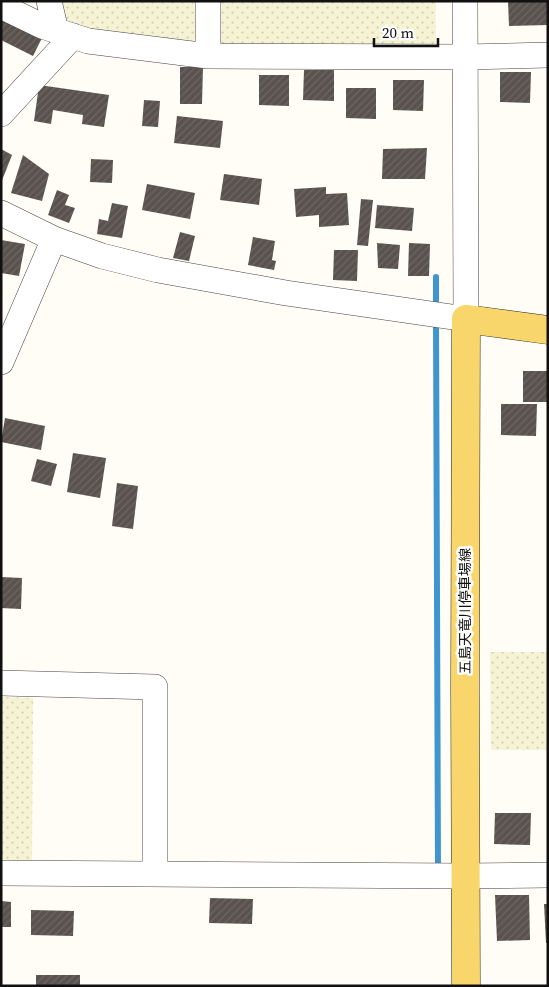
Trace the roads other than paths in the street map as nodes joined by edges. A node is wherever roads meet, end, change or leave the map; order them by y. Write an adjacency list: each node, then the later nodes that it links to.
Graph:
1 (49, 1): 5 (street)
2 (208, 1): 7 (street)
3 (465, 1): 8 (street)
4 (1, 6): 5 (street)
5 (65, 33): 7 (street); 9 (street)
6 (548, 55): 8 (street)
7 (208, 56): 8 (street)
8 (465, 57): 12 (street)
9 (1, 114)
10 (1, 213): 11 (street)
11 (54, 239): 12 (street); 14 (street)
12 (466, 319): 13 (main road); 19 (main road, 五島天竜川停車場線)
13 (548, 330)
14 (1, 362)
15 (1, 683): 17 (street)
16 (1, 873): 17 (street)
17 (155, 873): 19 (street)
18 (548, 875): 19 (street)
19 (465, 876): 20 (main road, 五島天竜川停車場線)
20 (466, 986)

